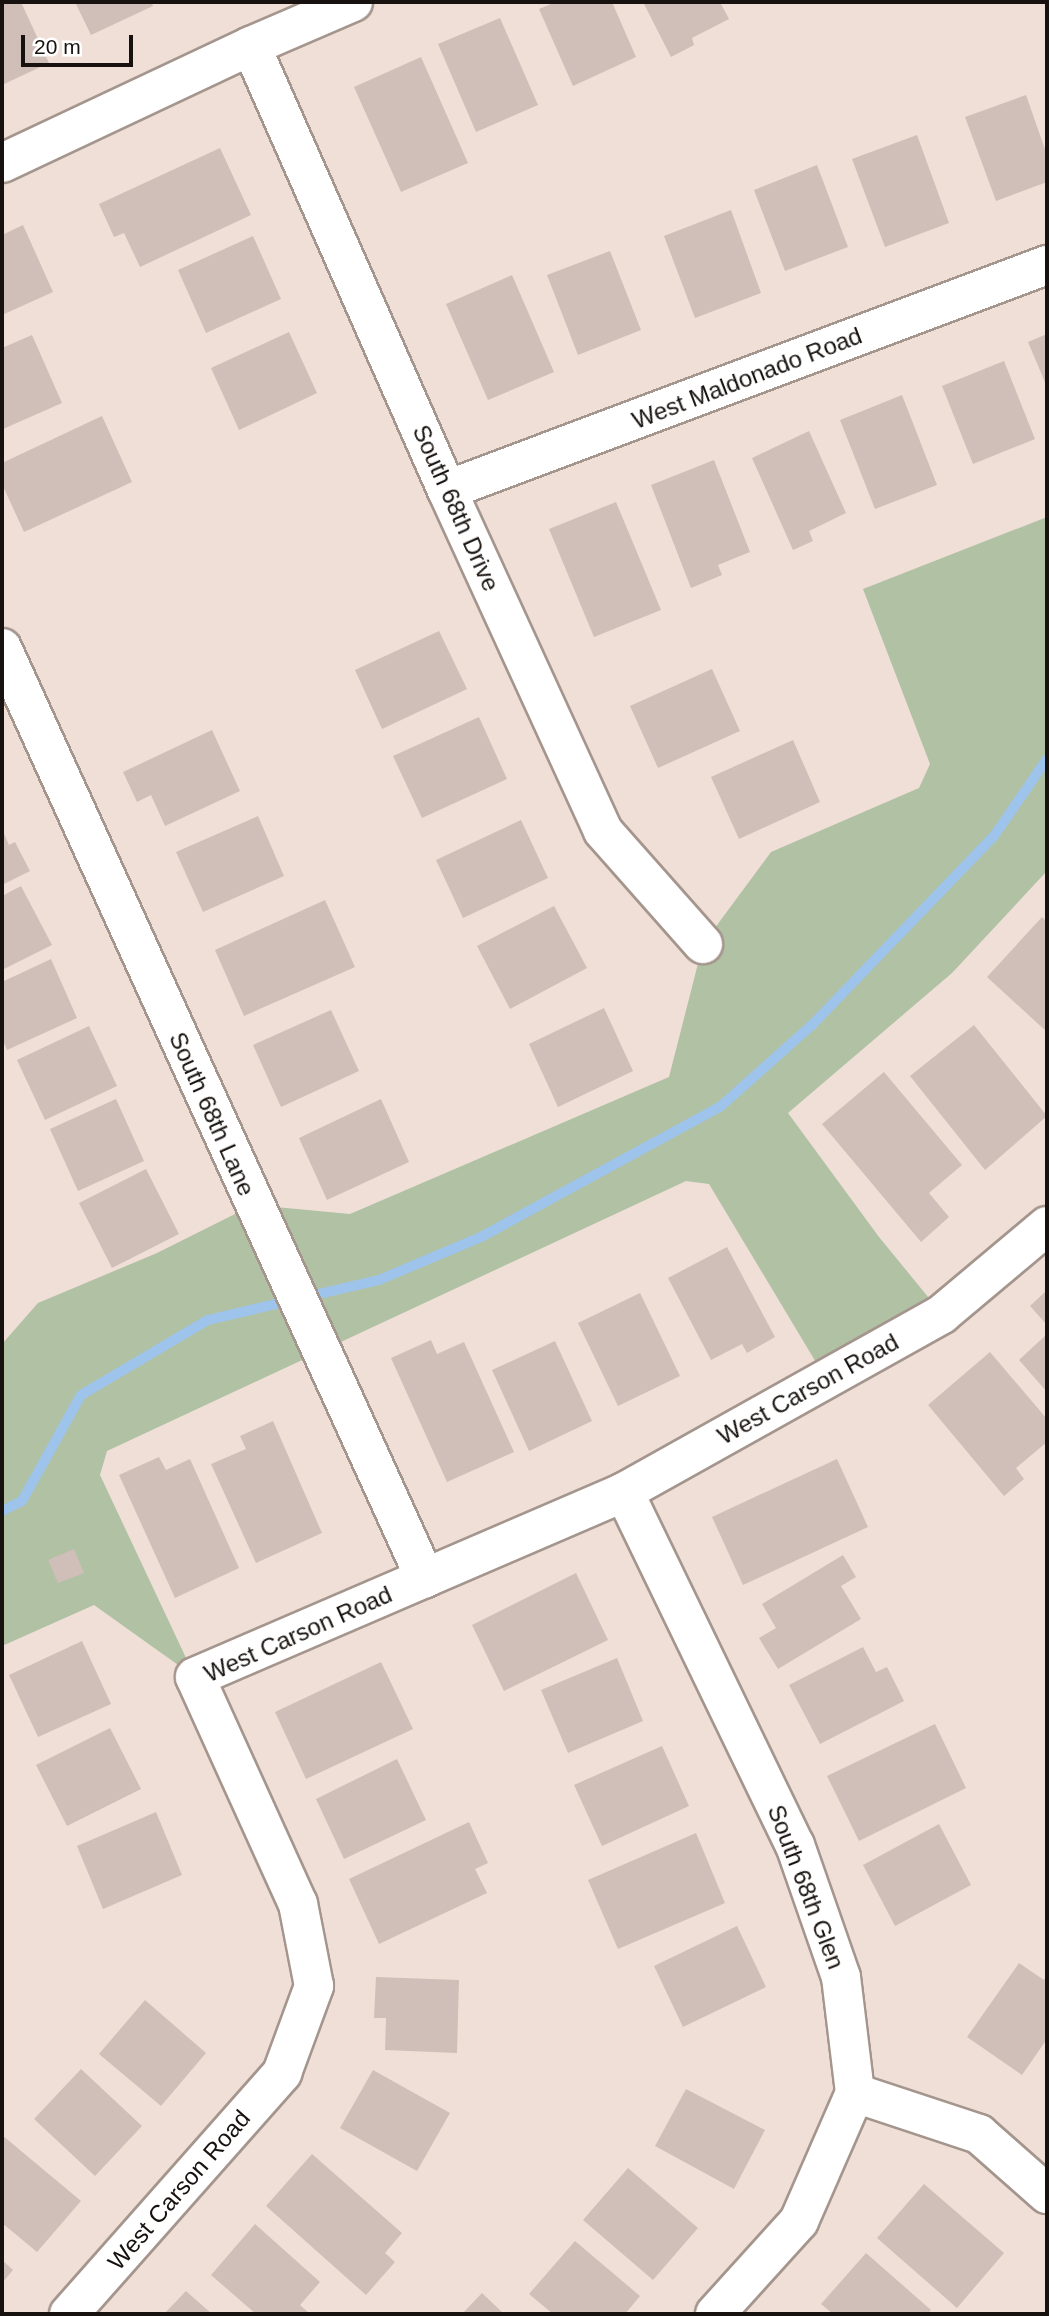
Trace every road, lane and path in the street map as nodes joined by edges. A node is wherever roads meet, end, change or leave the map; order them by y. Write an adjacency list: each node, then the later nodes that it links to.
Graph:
1 (353, 2): 2 (street)
2 (251, 46): 3 (street); 5 (street, South 68th Drive)
3 (2, 163)
4 (1047, 265): 5 (street, West Maldonado Road)
5 (447, 490): 7 (street, South 68th Drive)
6 (4, 657): 10 (street, South 68th Lane)
7 (703, 944)
8 (1047, 1226): 9 (street, West Carson Road)
9 (624, 1492): 10 (street, West Carson Road); 11 (street, South 68th Glen)
10 (425, 1578): 13 (street, West Carson Road)
11 (855, 2093): 12 (street); 14 (street)
12 (1047, 2194)
13 (69, 2314)
14 (715, 2314)

